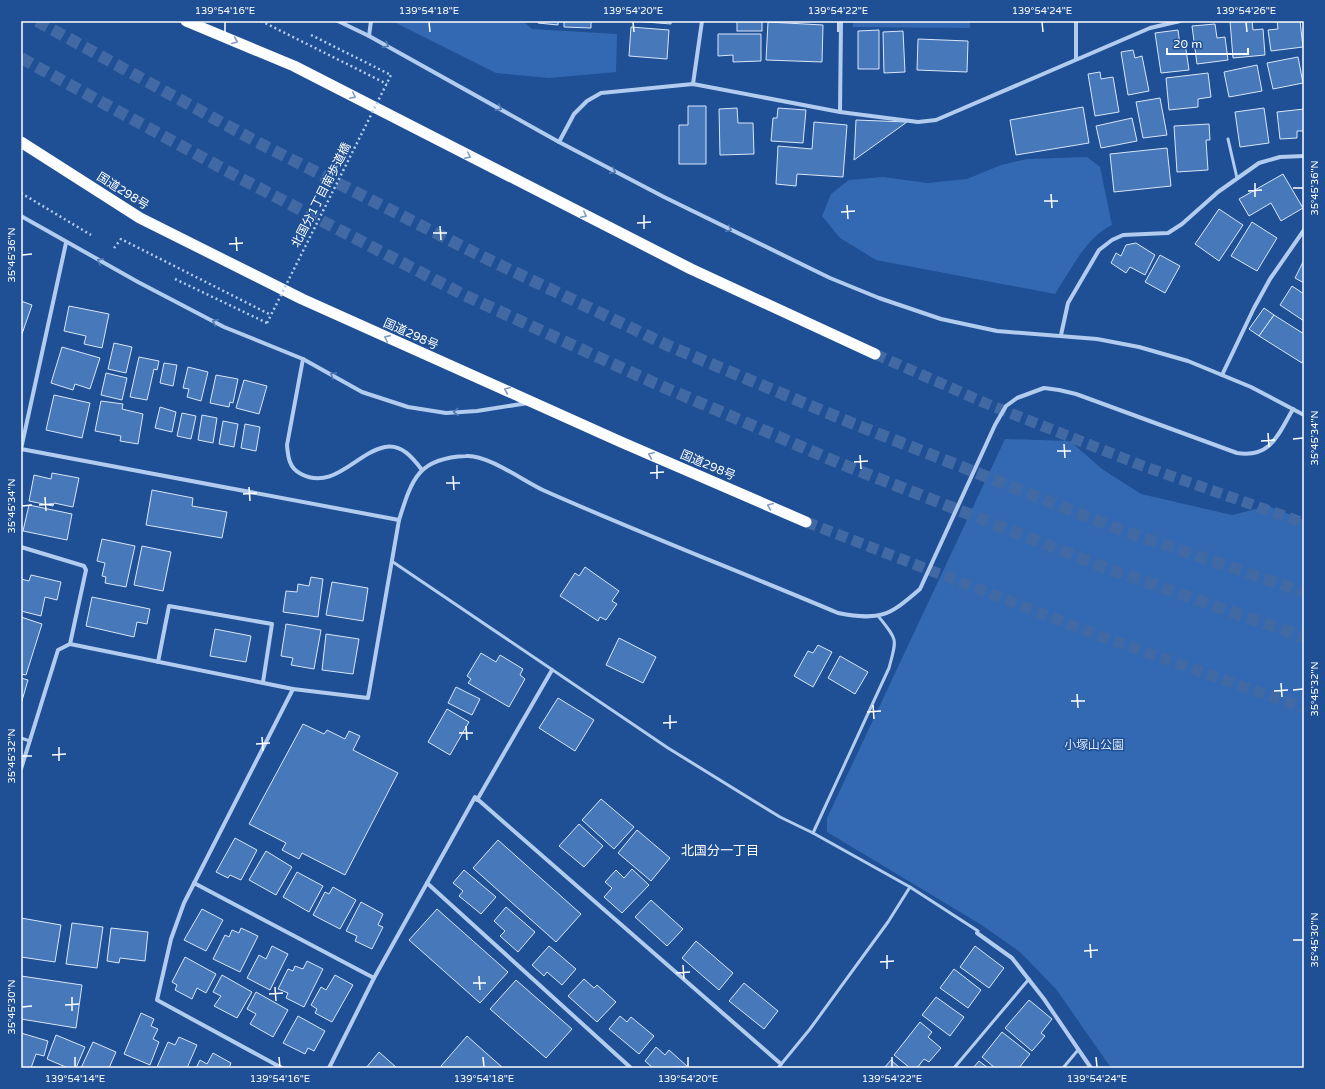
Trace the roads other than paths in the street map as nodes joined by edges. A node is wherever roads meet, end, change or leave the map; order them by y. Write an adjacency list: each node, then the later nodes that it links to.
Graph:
1 (186, 21): 21 (highway, one-way to 21)
2 (338, 21): 8 (street)
3 (371, 21): 8 (street)
4 (702, 21): 10 (street)
5 (841, 21): 11 (street)
6 (1076, 21): 9 (street)
7 (1180, 21): 9 (street)
8 (369, 36): 14 (street, one-way to 14)
9 (1076, 59): 11 (street)
10 (693, 84): 11 (street); 14 (street)
11 (840, 112)
12 (1228, 139): 16 (lane)
13 (21, 142): 24 (highway, 国道298号, one-way to 13)
14 (559, 142): 20 (street, one-way to 20)
15 (1304, 156): 16 (street)
16 (1237, 178): 20 (street)
17 (21, 216): 19 (street)
18 (1304, 230): 23 (street)
19 (66, 243): 22 (street, one-way to 19); 27 (street)
20 (1062, 335): 23 (street)
21 (875, 354)
22 (303, 359): 24 (street, one-way to 22); 28 (street)
23 (1222, 375): 25 (street)
24 (536, 402): 30 (highway, 国道298号, one-way to 24)
25 (1293, 409): 26 (street); 33 (street)
26 (1304, 415)
27 (21, 449): 29 (street)
28 (422, 470): 29 (street); 33 (street)
29 (399, 520): 32 (street)
30 (806, 522)
31 (21, 547): 34 (street)
32 (393, 562): 36 (lane); 38 (street)
33 (879, 616): 43 (lane)
34 (70, 644): 35 (street); 40 (street)
35 (158, 662): 37 (street); 37 (street)
36 (552, 670): 42 (street); 43 (lane)
37 (263, 682): 38 (street)
38 (293, 689): 44 (street)
39 (21, 738): 40 (lane)
40 (30, 741): 41 (street)
41 (21, 769)
42 (477, 800): 45 (street); 51 (street)
43 (813, 833): 46 (lane)
44 (194, 883): 48 (street); 52 (street)
45 (427, 883): 48 (street); 54 (street)
46 (910, 887): 47 (lane); 51 (lane)
47 (977, 934): 49 (street)
48 (374, 978): 53 (street)
49 (1029, 979): 50 (street); 55 (lane)
50 (1078, 1050): 56 (lane); 57 (street)
51 (780, 1066)
52 (282, 1068)
53 (329, 1068)
54 (631, 1068)
55 (954, 1068)
56 (1063, 1068)
57 (1091, 1068)

